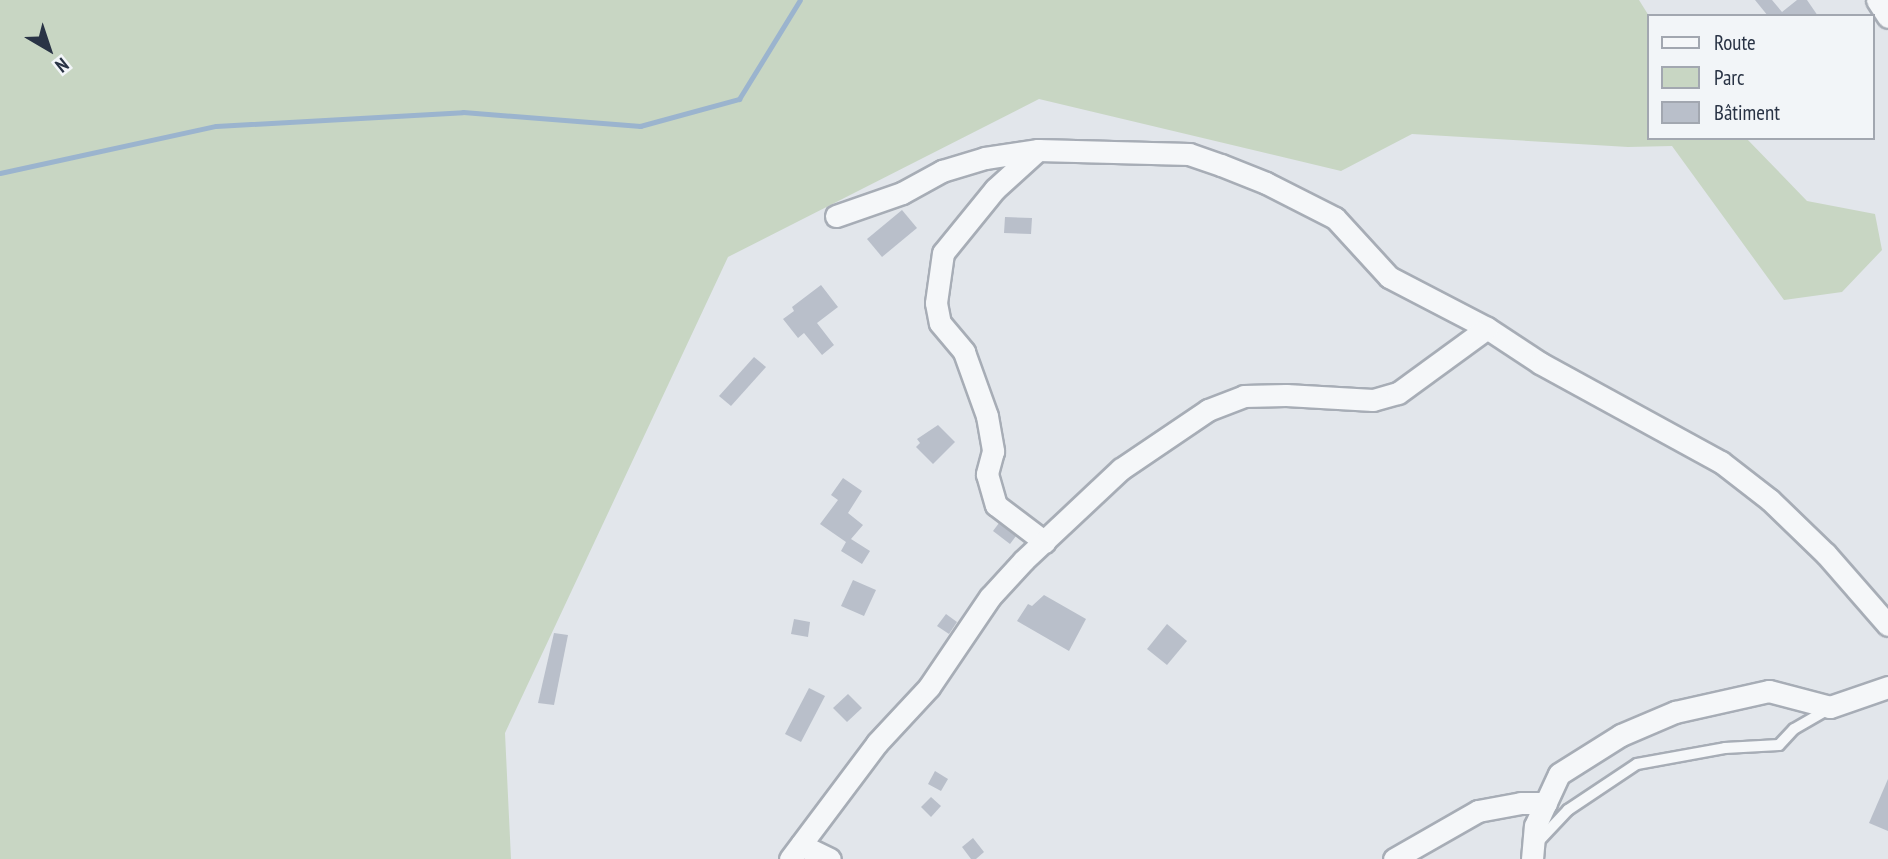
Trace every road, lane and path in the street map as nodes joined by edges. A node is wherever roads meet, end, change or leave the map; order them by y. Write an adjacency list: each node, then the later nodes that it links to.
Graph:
1 (1877, 0): 2 (street)
2 (1888, 16)
3 (1038, 150): 4 (street); 5 (street); 6 (street)
4 (836, 216)
5 (1487, 328): 6 (street); 7 (street)
6 (1045, 542): 11 (street)
7 (1888, 625)
8 (1888, 687): 9 (street)
9 (1830, 707): 10 (street); 12 (lane)
10 (1546, 803): 12 (street); 14 (street)
11 (795, 852): 13 (street)
12 (1532, 853)
13 (830, 859)
14 (1394, 859)

